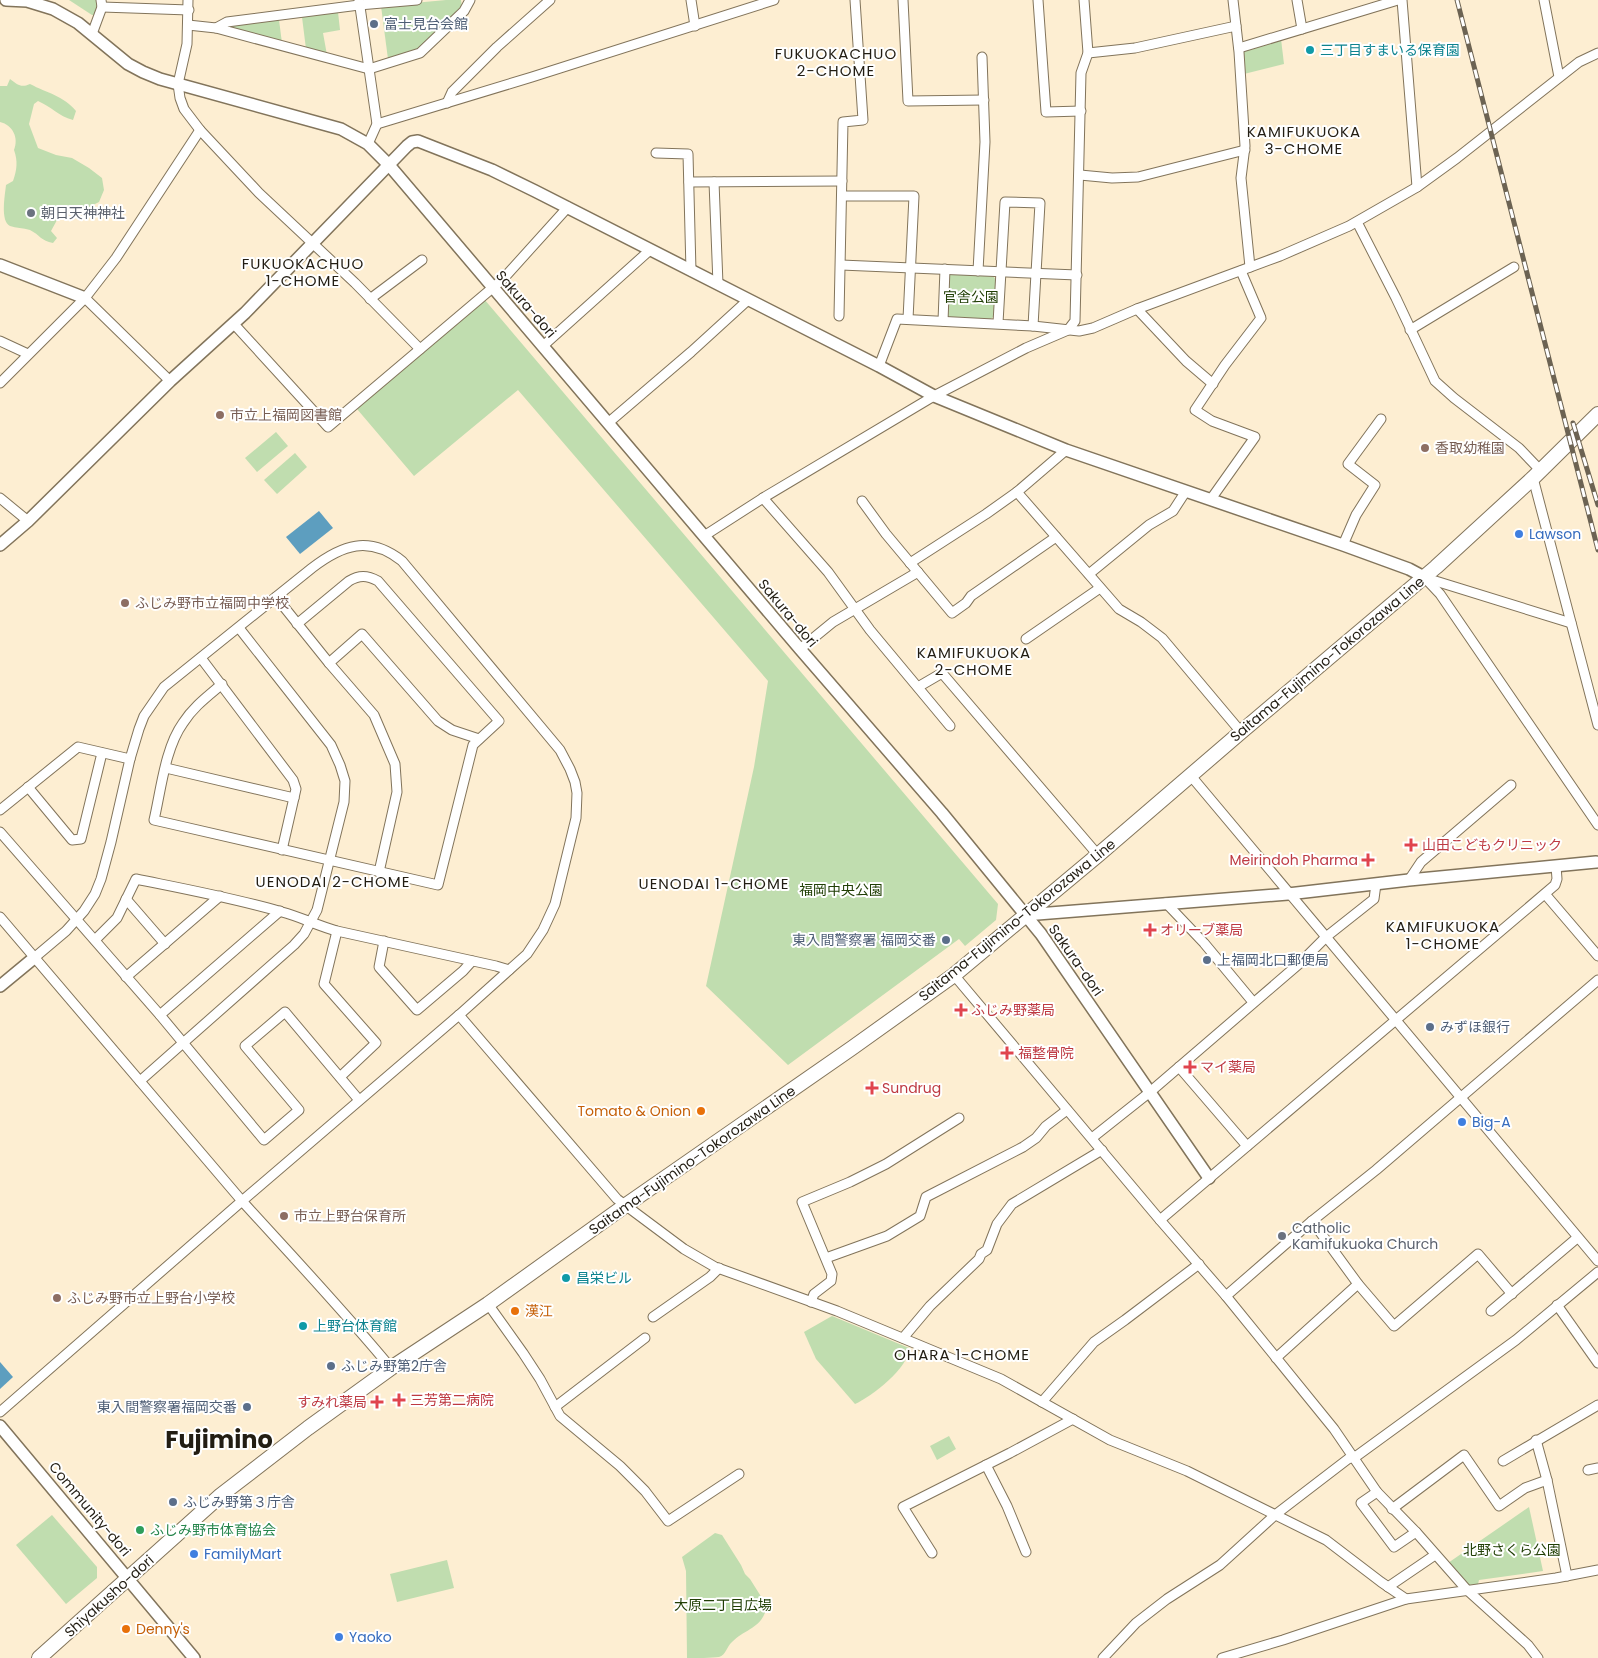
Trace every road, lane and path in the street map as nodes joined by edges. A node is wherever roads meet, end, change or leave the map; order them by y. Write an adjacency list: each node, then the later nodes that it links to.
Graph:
1 (6, 0): 2 (street, Sakura-dori)
2 (27, 0): 25 (street, Sakura-dori)
3 (417, 0): 16 (street)
4 (470, 0): 30 (street)
5 (550, 0): 34 (street)
6 (691, 0): 21 (street)
7 (774, 0): 21 (street)
8 (855, 0): 43 (street)
9 (902, 0): 33 (street)
10 (1038, 0): 35 (street)
11 (1084, 0): 27 (street)
12 (1233, 0): 22 (street)
13 (1297, 0): 24 (street)
14 (1397, 0): 24 (street); 46 (street)
15 (1544, 0): 31 (street)
16 (359, 2): 23 (street); 30 (street)
17 (101, 4): 18 (street); 25 (street)
18 (145, 4): 19 (street)
19 (188, 5): 20 (street)
20 (188, 25): 23 (street); 32 (street)
21 (695, 26): 34 (street)
22 (1236, 26): 26 (street); 27 (street)
23 (216, 28): 30 (street)
24 (1302, 29): 26 (street)
25 (92, 34): 32 (street, Sakura-dori)
26 (1239, 48): 39 (street)
27 (1088, 53): 35 (street)
28 (982, 57): 33 (street)
29 (1596, 57): 31 (street)
30 (369, 68): 36 (street)
31 (1559, 77): 46 (street)
32 (178, 84): 37 (street); 38 (street, Sakura-dori)
33 (984, 100): 60 (street)
34 (447, 103): 36 (street)
35 (1081, 111): 42 (street)
36 (377, 124): 38 (street)
37 (200, 130): 50 (street); 67 (street)
38 (368, 144): 41 (street, Sakura-dori)
39 (1245, 150): 42 (street); 55 (street)
40 (656, 153): 44 (street)
41 (389, 165): 48 (street); 50 (street); 66 (street, Sakura-dori)
42 (1080, 175): 64 (street)
43 (842, 181): 45 (street); 47 (street)
44 (689, 182): 45 (street); 58 (street)
45 (714, 182): 65 (street)
46 (1418, 187): 49 (street)
47 (842, 196): 54 (street); 57 (street)
48 (568, 207): 51 (street); 66 (street)
49 (1357, 222): 55 (street); 78 (street)
50 (311, 243): 68 (street); 75 (street)
51 (650, 250): 58 (street); 80 (street)
52 (422, 260): 68 (street)
53 (0, 265): 67 (street)
54 (840, 265): 57 (street); 71 (street)
55 (1250, 267): 61 (street)
56 (1514, 267): 78 (street)
57 (910, 268): 59 (street); 72 (street)
58 (691, 270): 65 (street)
59 (945, 270): 60 (street); 73 (street)
60 (978, 271): 62 (street)
61 (1240, 271): 70 (street); 86 (street)
62 (1000, 272): 63 (street); 63 (street); 74 (street)
63 (1036, 274): 64 (street); 76 (street)
64 (1077, 275): 77 (street)
65 (718, 284): 69 (street)
66 (492, 288): 80 (street, Sakura-dori); 81 (street)
67 (84, 298): 82 (street); 84 (street)
68 (370, 299): 81 (street)
69 (748, 300): 83 (street); 90 (street)
70 (1137, 309): 77 (street); 86 (street)
71 (839, 316)
72 (908, 319): 73 (street); 83 (street)
73 (943, 320): 74 (street)
74 (998, 323): 76 (street)
75 (233, 324): 81 (street); 84 (street)
76 (1033, 326): 77 (street)
77 (1068, 330): 87 (street)
78 (1410, 330): 92 (street)
79 (0, 341): 82 (street)
80 (543, 346): 90 (street, Sakura-dori)
81 (420, 349)
82 (28, 354): 85 (street)
83 (879, 366): 87 (street)
84 (170, 381): 99 (street)
85 (0, 383)
86 (1213, 384): 97 (street)
87 (934, 396): 91 (street); 96 (street)
88 (1598, 414): 92 (main road, Saitama-Fujimino-Tokorozawa Line)
89 (1381, 419): 103 (street)
90 (608, 423): 100 (street, Sakura-dori)
91 (1066, 450): 93 (street); 94 (street)
92 (1537, 474): 107 (main road, Saitama-Fujimino-Tokorozawa Line); 111 (street)
93 (1186, 491): 97 (street); 106 (street)
94 (1017, 492): 101 (street); 104 (street)
95 (0, 498): 99 (street)
96 (762, 498): 100 (street); 110 (street)
97 (1211, 499): 103 (street)
98 (862, 501): 104 (street)
99 (28, 521): 102 (street)
100 (704, 536): 115 (street, Sakura-dori)
101 (1056, 537): 105 (street); 106 (street)
102 (0, 545)
103 (1344, 545): 107 (street)
104 (910, 563): 105 (street)
105 (918, 572): 110 (street)
106 (1089, 574): 108 (street)
107 (1424, 577): 111 (street); 123 (main road, Saitama-Fujimino-Tokorozawa Line); 133 (street)
108 (1100, 588): 114 (street); 123 (street)
109 (276, 598): 112 (street); 113 (street); 161 (street)
110 (854, 610): 115 (street); 119 (street)
111 (1571, 623): 120 (street)
112 (298, 624): 117 (street); 124 (street)
113 (239, 628): 116 (street); 137 (street)
114 (1026, 639)
115 (800, 649): 149 (street, Sakura-dori)
116 (202, 658): 118 (street); 126 (street)
117 (329, 663): 124 (street); 140 (street)
118 (222, 684): 127 (street); 131 (street)
119 (918, 687): 122 (street); 136 (street)
120 (1596, 714): 121 (street)
121 (1598, 725)
122 (950, 726)
123 (1241, 732): 128 (main road, Saitama-Fujimino-Tokorozawa Line)
124 (479, 739): 140 (street)
125 (102, 753): 126 (street); 130 (street); 130 (street)
126 (130, 759): 151 (street)
127 (166, 768): 131 (street); 135 (street)
128 (1191, 776): 136 (main road, Saitama-Fujimino-Tokorozawa Line); 143 (street)
129 (1511, 785): 141 (street)
130 (28, 787): 132 (street)
131 (294, 798): 135 (street)
132 (0, 810)
133 (1598, 825)
134 (0, 832): 151 (street)
135 (282, 850): 137 (street)
136 (1098, 855): 149 (main road, Saitama-Fujimino-Tokorozawa Line)
137 (330, 861): 140 (street); 152 (street)
138 (1597, 862): 139 (street)
139 (1556, 866): 141 (street); 144 (street)
140 (379, 872)
141 (1410, 880): 142 (street)
142 (1376, 884): 143 (street); 154 (street)
143 (1288, 894): 147 (street); 154 (street)
144 (1545, 894): 158 (street); 169 (street)
145 (220, 896): 146 (street); 148 (street); 157 (street)
146 (126, 899): 155 (street); 157 (street)
147 (1166, 902): 149 (street); 166 (street)
148 (280, 911): 152 (street); 167 (street)
149 (1025, 916): 162 (main road, Saitama-Fujimino-Tokorozawa Line); 174 (street, Sakura-dori)
150 (0, 917): 159 (street)
151 (76, 920): 155 (street); 159 (street)
152 (311, 922): 153 (street); 170 (street)
153 (337, 931): 156 (street); 172 (street)
154 (1326, 937): 166 (street); 169 (street)
155 (95, 940): 163 (street)
156 (384, 941): 160 (street); 160 (street)
157 (165, 944): 163 (street)
158 (1598, 956)
159 (34, 958): 165 (street); 173 (street)
160 (472, 961): 161 (street)
161 (509, 970): 168 (street)
162 (954, 975): 177 (street); 184 (main road, Saitama-Fujimino-Tokorozawa Line)
163 (126, 977): 167 (street)
164 (1598, 980): 175 (street)
165 (0, 986)
166 (1253, 1002): 171 (street)
167 (160, 1015): 170 (street)
168 (459, 1015): 176 (street); 184 (street)
169 (1396, 1022): 175 (street); 180 (street)
170 (183, 1043): 172 (street); 173 (street)
171 (1179, 1067): 174 (street); 180 (street)
172 (340, 1077): 176 (street)
173 (140, 1081): 183 (street)
174 (1150, 1092): 179 (street); 182 (street, Sakura-dori)
175 (1460, 1097): 186 (street); 187 (street)
176 (359, 1100): 183 (street)
177 (1067, 1110): 179 (street); 188 (street)
178 (959, 1118): 188 (street)
179 (1092, 1138): 181 (street)
180 (1248, 1146): 182 (street)
181 (1102, 1150): 185 (street); 202 (street)
182 (1209, 1178): 185 (street)
183 (242, 1201): 205 (street); 209 (street)
184 (626, 1205): 191 (street); 197 (main road, Saitama-Fujimino-Tokorozawa Line)
185 (1160, 1220): 190 (street)
186 (1312, 1221): 193 (street); 195 (street)
187 (1578, 1238): 189 (street); 194 (street)
188 (826, 1258): 196 (street)
189 (1598, 1261)
190 (1198, 1264): 195 (street); 206 (street)
191 (719, 1268): 196 (street); 200 (street)
192 (1597, 1276): 198 (street)
193 (1358, 1284): 194 (street); 203 (street)
194 (1512, 1294): 199 (street)
195 (1226, 1296): 203 (street)
196 (811, 1302): 202 (street)
197 (488, 1304): 205 (main road, Saitama-Fujimino-Tokorozawa Line); 208 (street)
198 (1557, 1305): 204 (street); 213 (street)
199 (1491, 1311)
200 (653, 1317)
201 (645, 1338): 208 (street)
202 (903, 1338): 206 (street)
203 (1276, 1358): 213 (street)
204 (1598, 1363)
205 (391, 1368): 229 (main road, Shiyakusho-dori)
206 (1042, 1402): 210 (street)
207 (1598, 1405): 212 (street)
208 (555, 1407): 218 (street)
209 (0, 1412)
210 (1073, 1419): 215 (street); 222 (street)
211 (0, 1426): 229 (street, Community-dori)
212 (1536, 1440): 214 (street); 219 (street)
213 (1353, 1457): 220 (street); 222 (street)
214 (1503, 1461)
215 (986, 1465): 224 (street); 225 (street)
216 (1598, 1468): 217 (street)
217 (1588, 1470)
218 (739, 1474)
219 (1546, 1480): 221 (street); 228 (street)
220 (1377, 1492): 221 (street); 223 (street)
221 (1392, 1509): 223 (street)
222 (1275, 1515): 230 (street); 235 (street)
223 (1416, 1532): 226 (street)
224 (1026, 1552)
225 (932, 1553)
226 (1435, 1555): 230 (street); 231 (street)
227 (1598, 1570): 228 (street)
228 (1567, 1576): 231 (street)
229 (128, 1579): 233 (street, Community-dori); 234 (main road, Shiyakusho-dori)
230 (1388, 1587): 232 (street)
231 (1467, 1590): 232 (street); 237 (street)
232 (1406, 1598): 236 (street)
233 (190, 1656)
234 (39, 1658)
235 (1103, 1658)
236 (1222, 1658)
237 (1538, 1658)

